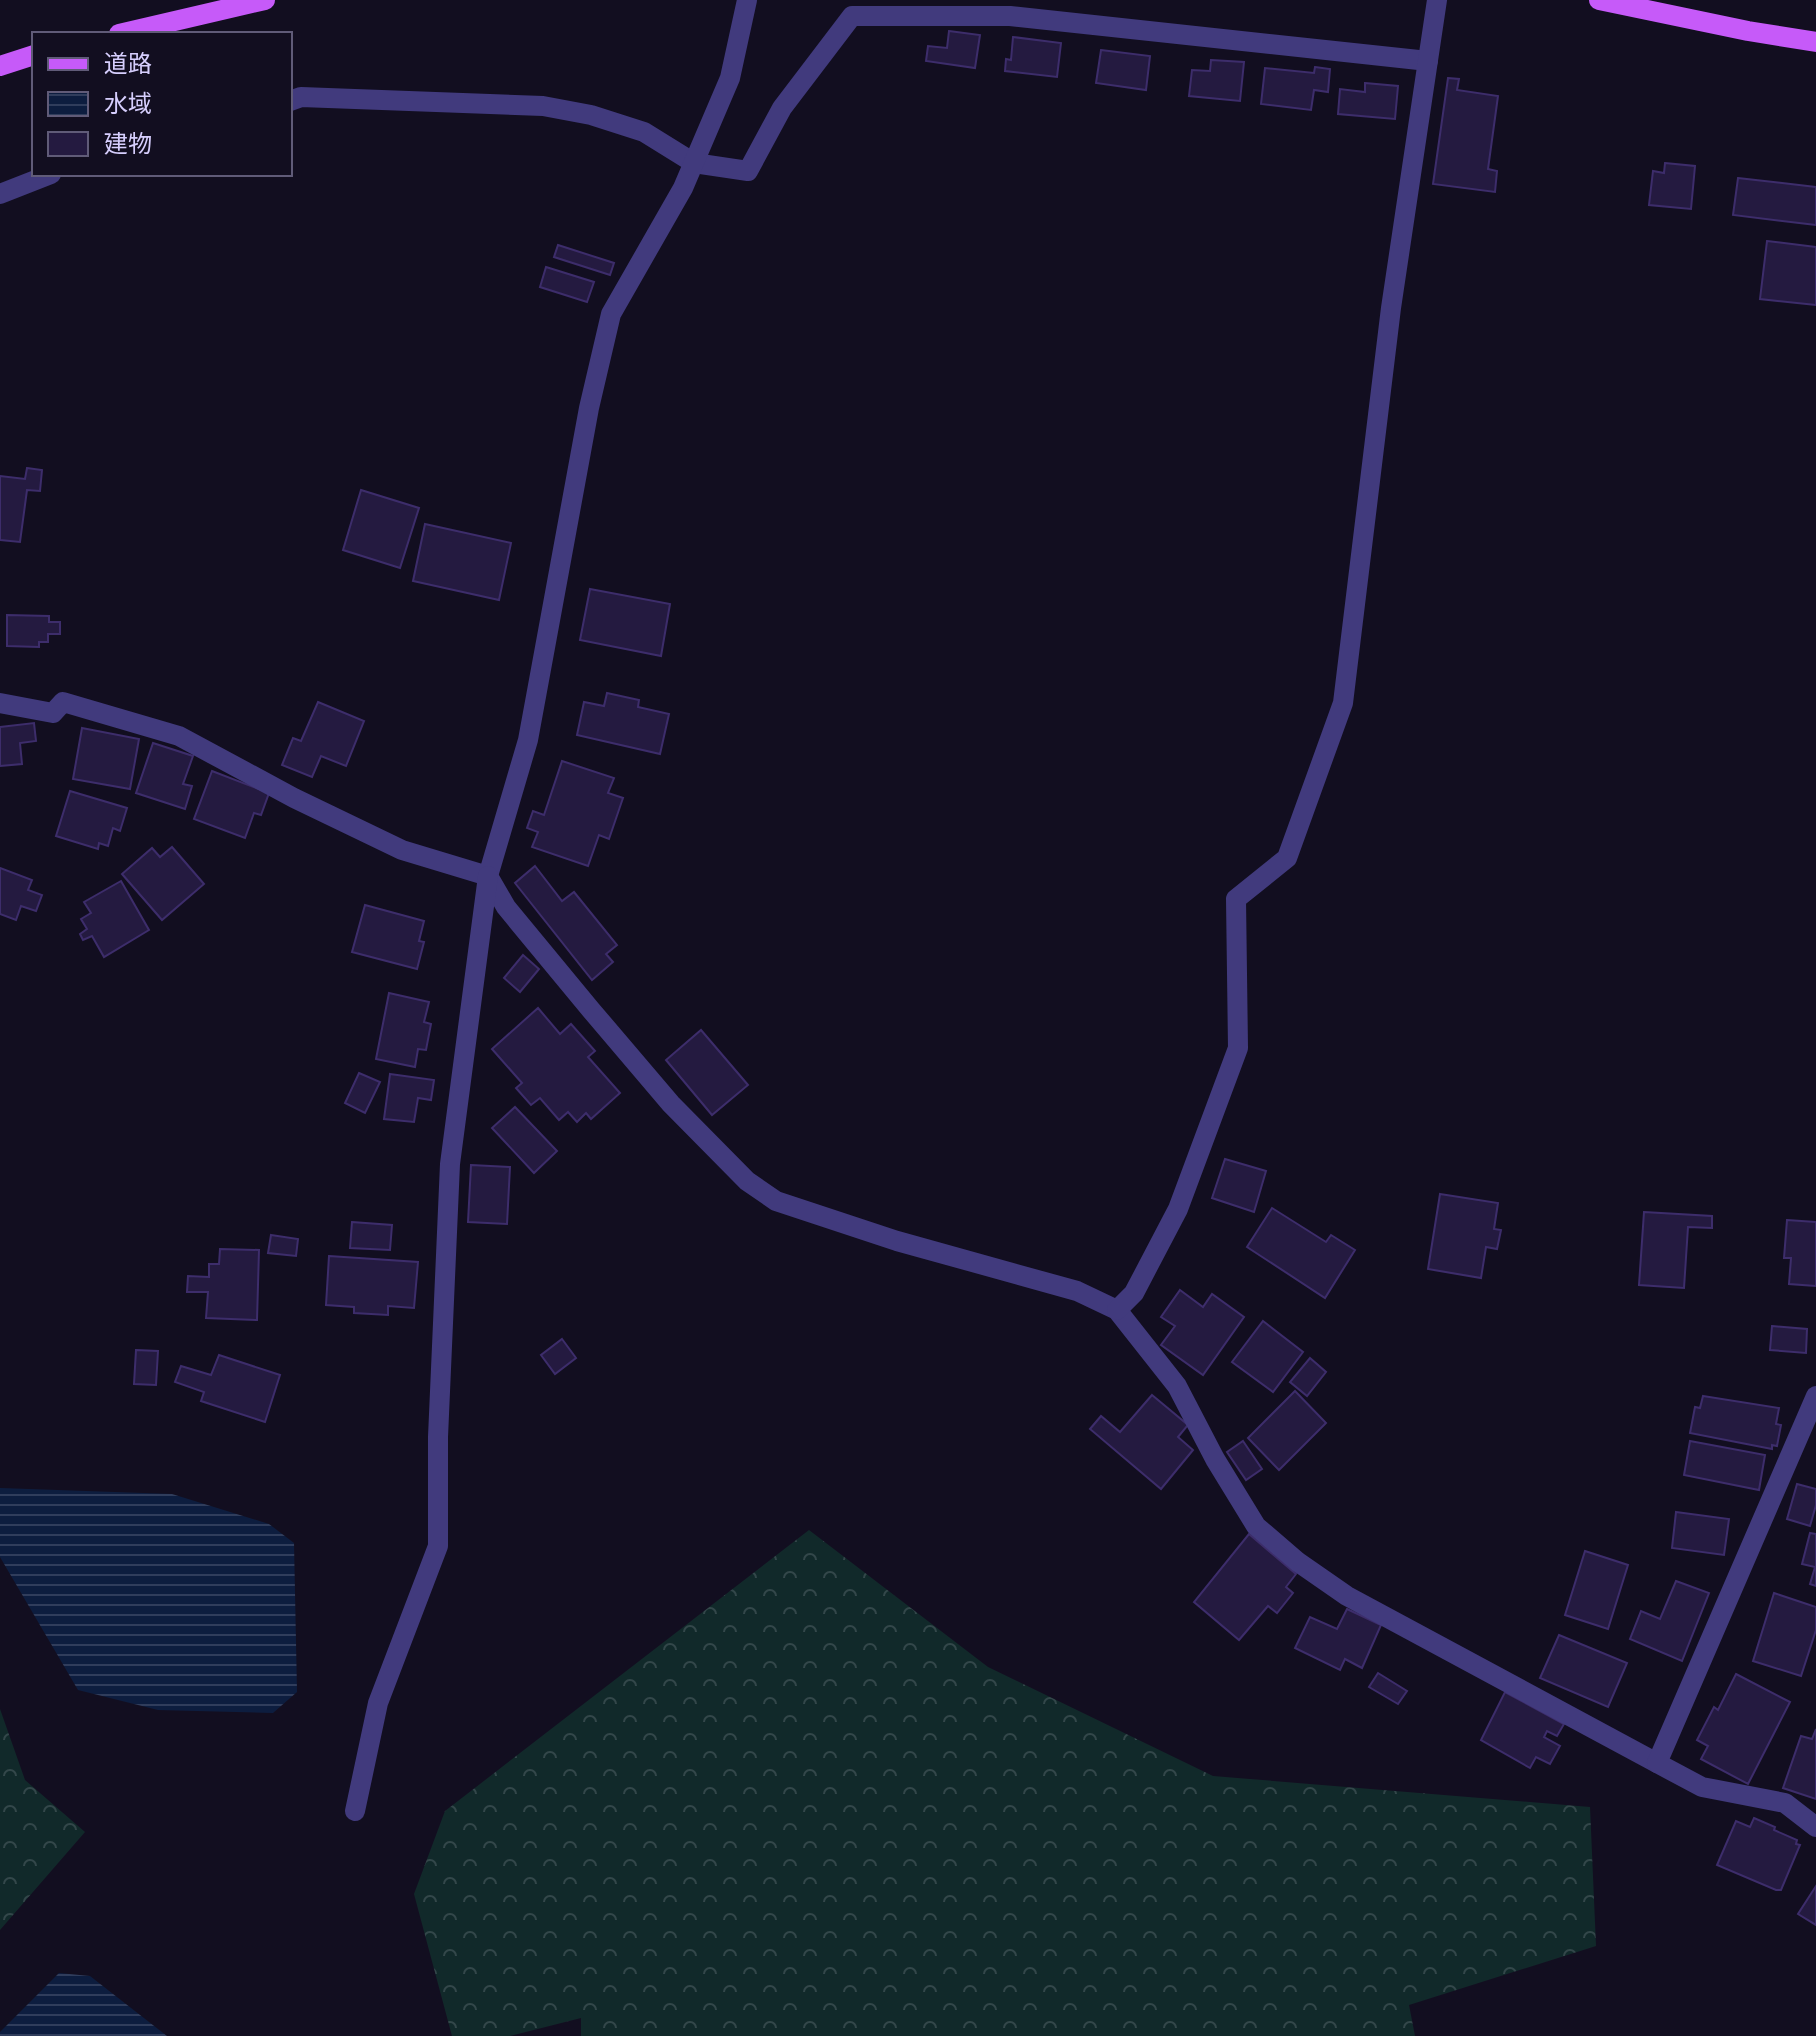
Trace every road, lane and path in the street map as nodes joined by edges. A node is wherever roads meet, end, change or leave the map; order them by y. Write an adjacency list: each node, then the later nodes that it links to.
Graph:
1 (265, 0): 5 (main road)
2 (747, 0): 11 (street)
3 (1437, 0): 8 (street)
4 (1599, 0): 6 (main road)
5 (128, 32)
6 (1816, 42)
7 (32, 56): 9 (main road)
8 (1428, 61): 11 (street); 16 (street)
9 (0, 66)
10 (292, 100): 11 (street)
11 (694, 163): 15 (street)
12 (46, 176): 13 (street)
13 (0, 194)
14 (0, 703): 15 (street)
15 (488, 876): 16 (street); 19 (street)
16 (1117, 1310): 18 (street)
17 (1816, 1396): 18 (street)
18 (1657, 1763): 20 (street)
19 (355, 1811)
20 (1816, 1827)

